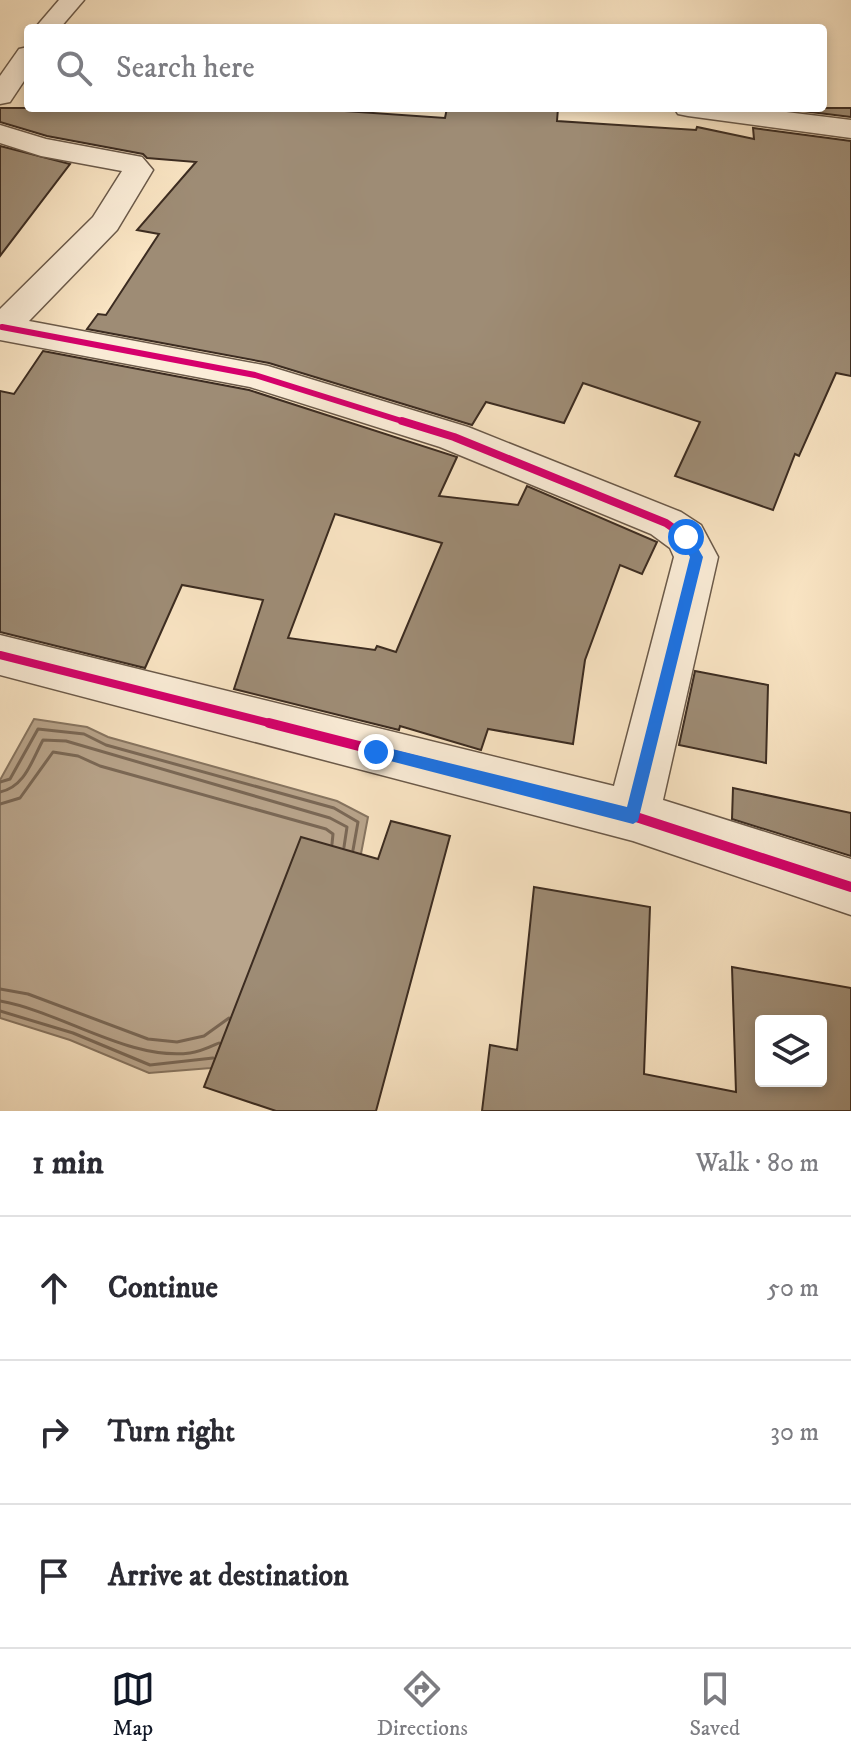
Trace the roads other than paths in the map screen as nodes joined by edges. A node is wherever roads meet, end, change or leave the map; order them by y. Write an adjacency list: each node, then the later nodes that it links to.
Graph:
1 (72, 0): 2 (street)
2 (51, 24)
3 (24, 62): 4 (street)
4 (0, 96)
5 (719, 112): 6 (street)
6 (851, 129)
7 (0, 134): 8 (street)
8 (1, 328): 10 (street)
9 (0, 655): 10 (street)
10 (633, 816): 11 (street)
11 (851, 887)

